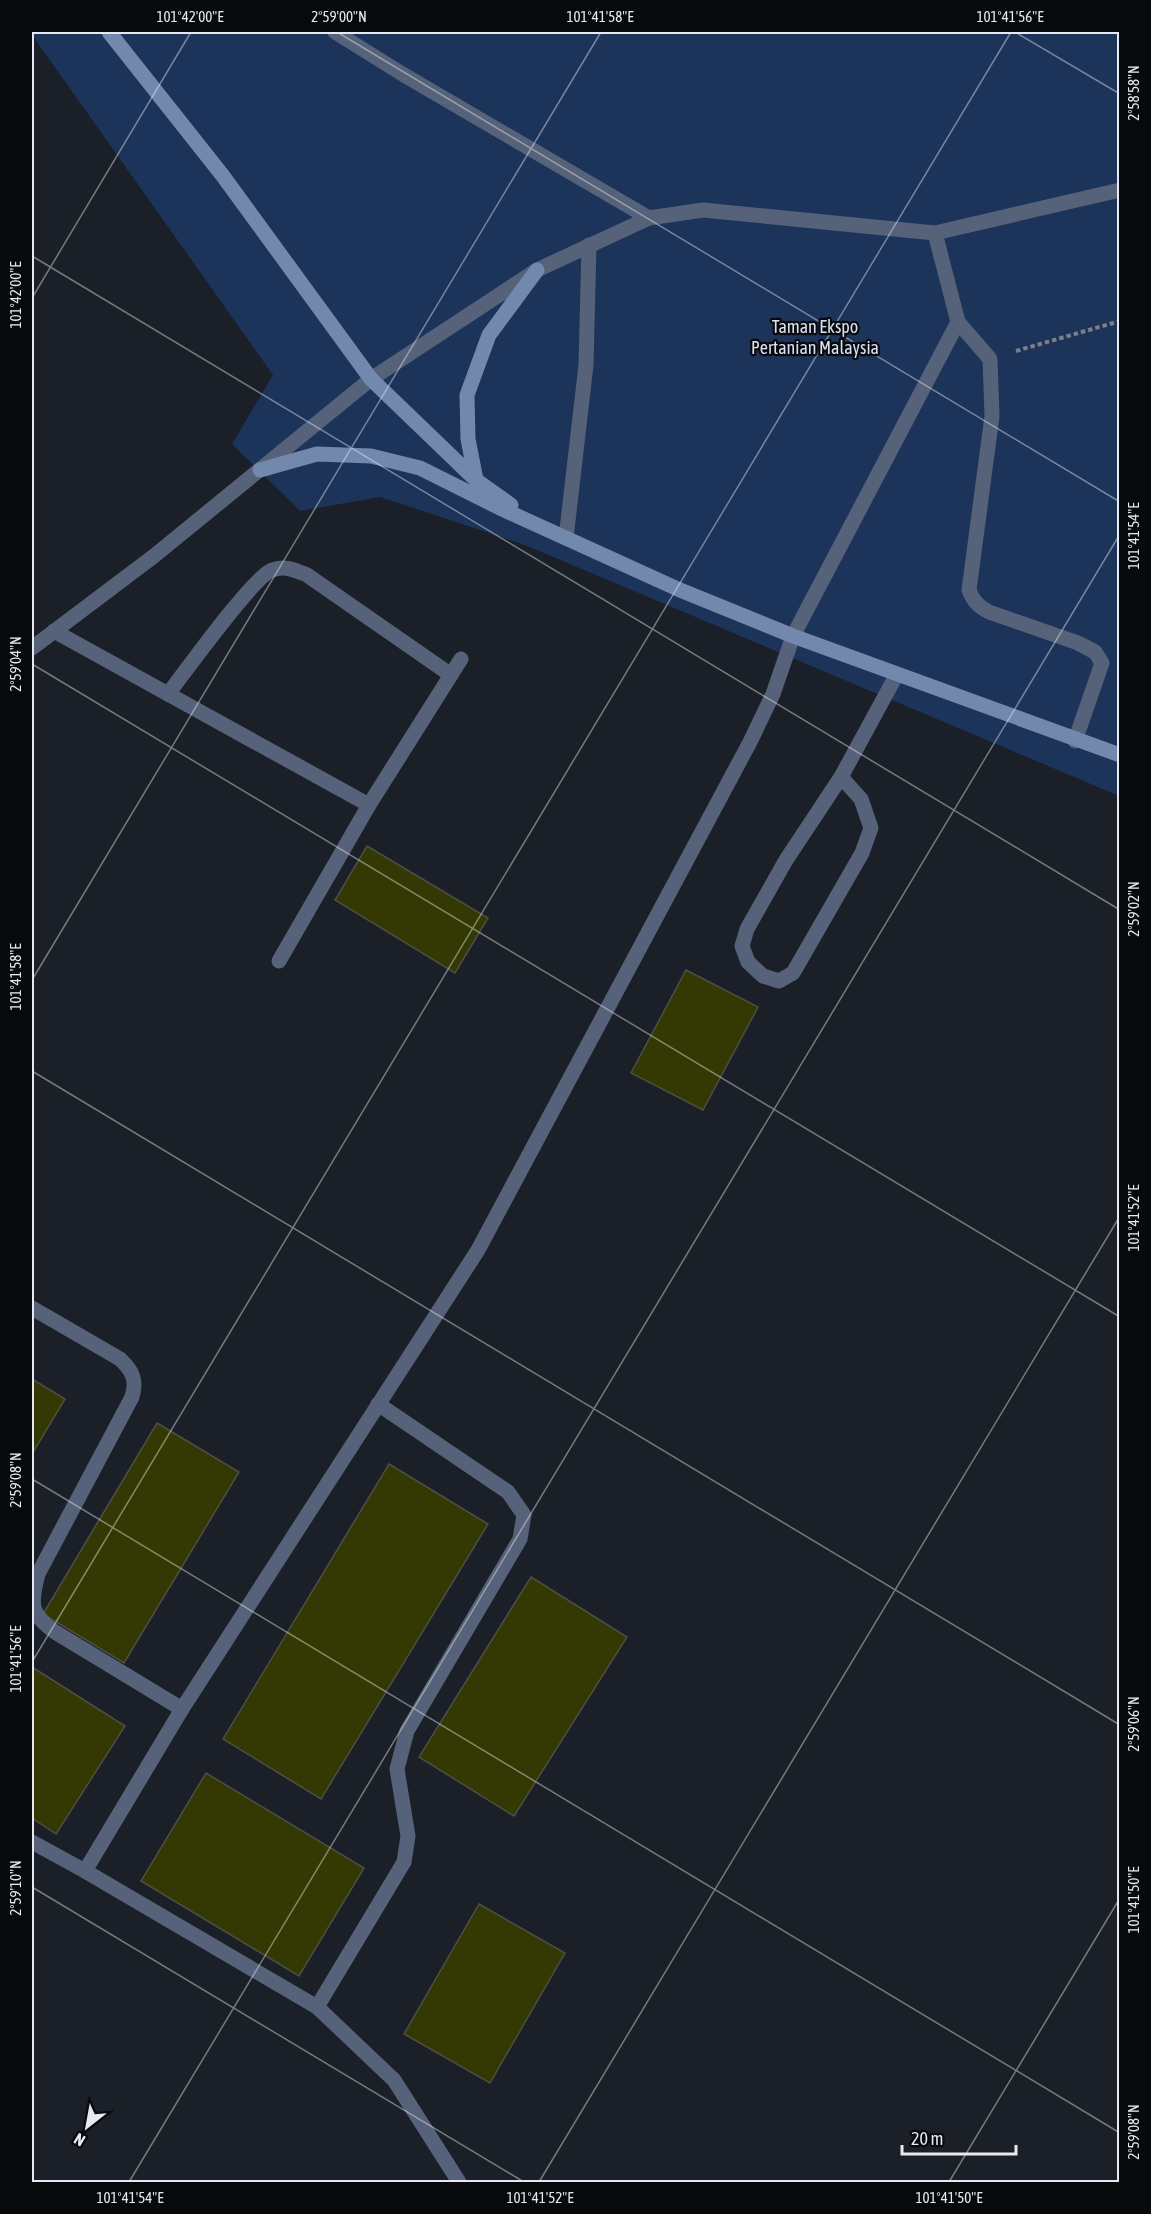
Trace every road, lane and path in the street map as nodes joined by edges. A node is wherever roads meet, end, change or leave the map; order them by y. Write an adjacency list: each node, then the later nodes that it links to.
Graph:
1 (109, 32): 11 (street)
2 (334, 32): 4 (street)
3 (1119, 190): 5 (street)
4 (649, 218): 5 (street); 6 (street)
5 (934, 233): 9 (street)
6 (589, 245): 7 (street); 15 (street)
7 (537, 270): 11 (street); 13 (street)
8 (1119, 321): 10 (path)
9 (958, 322): 10 (street); 17 (street)
10 (990, 358): 23 (street)
11 (371, 379): 12 (street); 13 (street)
12 (260, 470): 14 (street); 16 (street)
13 (476, 480): 14 (street)
14 (540, 525): 15 (street)
15 (566, 538): 17 (street)
16 (54, 631): 18 (street); 22 (street)
17 (793, 636): 20 (street); 29 (street)
18 (32, 646)
19 (461, 658): 21 (street)
20 (897, 674): 23 (street); 25 (street)
21 (451, 675): 22 (street); 26 (street)
22 (168, 694): 26 (street)
23 (1075, 741): 24 (street)
24 (1119, 755)
25 (841, 777): 25 (street)
26 (369, 805): 27 (street)
27 (279, 961)
28 (32, 1308): 31 (street)
29 (378, 1404): 32 (street); 35 (street)
30 (32, 1551): 31 (street)
31 (46, 1558): 32 (street)
32 (182, 1709): 34 (street)
33 (32, 1842): 34 (street)
34 (85, 1871): 35 (street)
35 (317, 2007): 36 (street)
36 (459, 2182)

